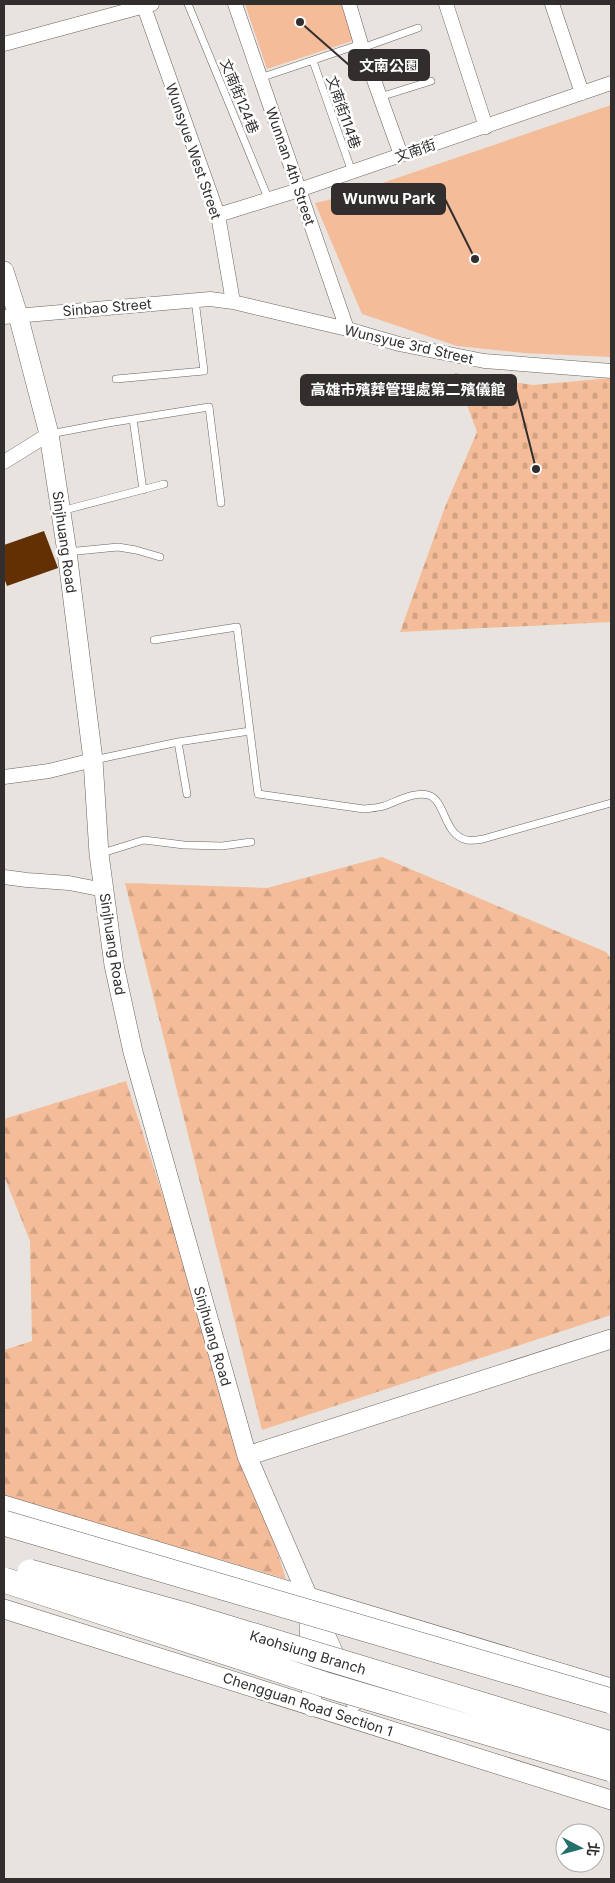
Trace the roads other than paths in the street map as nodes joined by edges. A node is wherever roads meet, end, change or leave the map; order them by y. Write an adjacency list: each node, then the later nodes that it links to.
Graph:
1 (188, 4): 20 (lane, 文南街124巷)
2 (236, 4): 11 (street, Wunnan 4th Street)
3 (349, 4): 9 (street)
4 (446, 4): 16 (street)
5 (552, 4): 14 (street)
6 (147, 5): 8 (street); 21 (street, Wunsyue West Street)
7 (418, 28): 9 (lane)
8 (4, 44)
9 (362, 46): 10 (lane); 15 (street)
10 (313, 61): 11 (lane); 18 (lane, 文南街114巷)
11 (260, 78): 19 (street, Wunnan 4th Street)
12 (431, 81): 15 (lane)
13 (611, 83): 14 (street, 文南街)
14 (582, 93): 16 (street, 文南街)
15 (380, 97): 17 (street)
16 (486, 127): 17 (street, 文南街)
17 (401, 155): 18 (street, 文南街)
18 (352, 172): 19 (street, 文南街)
19 (299, 190): 20 (street, 文南街); 27 (street, Wunnan 4th Street)
20 (268, 198): 21 (street, 文南街)
21 (218, 215): 25 (street, Wunsyue West Street)
22 (4, 271): 26 (street, Sinjhuang Road)
23 (210, 299): 24 (street, Sinbao Street); 25 (street, Wunsyue 3rd Street)
24 (195, 300): 26 (street, Sinbao Street); 29 (lane)
25 (233, 302): 27 (street, Wunsyue 3rd Street)
26 (11, 316): 31 (street, Sinjhuang Road)
27 (347, 329): 28 (street, Wunsyue 3rd Street)
28 (611, 371)
29 (116, 379)
30 (133, 419): 31 (lane); 34 (lane); 35 (lane)
31 (49, 434): 32 (street); 36 (street, Sinjhuang Road)
32 (4, 462)
33 (164, 484): 34 (lane)
34 (142, 490): 36 (lane)
35 (221, 503)
36 (60, 511): 37 (street, Sinjhuang Road)
37 (67, 552): 38 (lane); 42 (street, Sinjhuang Road)
38 (160, 557)
39 (154, 640): 40 (lane)
40 (250, 732): 41 (lane); 45 (lane)
41 (178, 742): 42 (lane); 44 (lane)
42 (93, 760): 43 (street); 47 (street, Sinjhuang Road)
43 (4, 776)
44 (187, 794)
45 (611, 803)
46 (251, 842): 47 (lane)
47 (99, 854): 49 (street, Sinjhuang Road)
48 (4, 877): 49 (street)
49 (104, 890): 51 (street, Sinjhuang Road)
50 (611, 1340): 51 (street)
51 (247, 1456): 57 (street, Sinjhuang Road)
52 (4, 1505): 57 (street)
53 (4, 1523): 60 (highway, bridge)
54 (4, 1538): 62 (highway, Kaohsiung Branch)
55 (4, 1564): 64 (highway, Kaohsiung Branch, bridge)
56 (4, 1580): 65 (highway, bridge)
57 (308, 1597): 59 (street); 61 (street); 63 (street, Sinjhuang Road)
58 (4, 1609): 61 (street, Chengguan Road Section 1)
59 (611, 1688)
60 (611, 1701)
61 (312, 1707): 63 (street, Chengguan Road Section 1)
62 (611, 1714)
63 (364, 1723): 66 (street, Chengguan Road Section 1)
64 (611, 1744)
65 (611, 1769)
66 (611, 1800)

